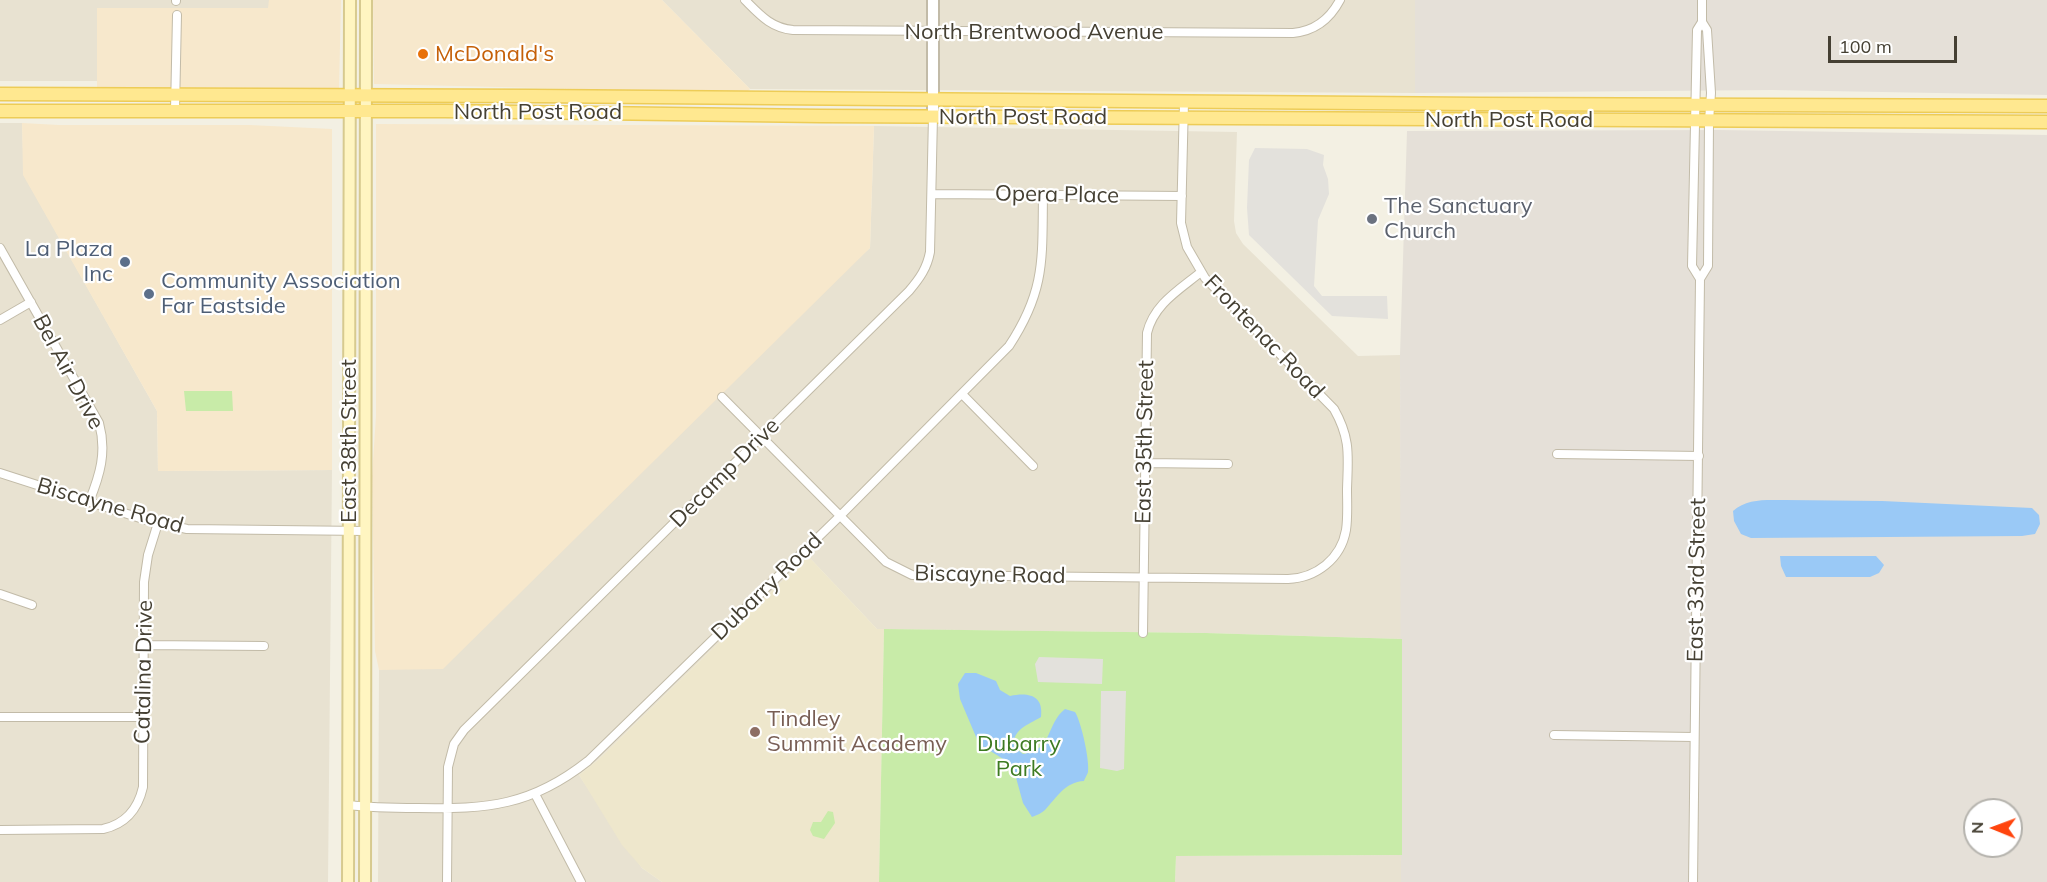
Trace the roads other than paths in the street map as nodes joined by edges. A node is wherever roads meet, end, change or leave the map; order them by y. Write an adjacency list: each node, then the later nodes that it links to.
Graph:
1 (350, 0): 12 (main road, East 38th Street)
2 (366, 0): 13 (main road, East 38th Street)
3 (745, 0): 9 (street, North Brentwood Avenue)
4 (933, 0): 9 (street)
5 (1340, 0): 9 (street, North Brentwood Avenue)
6 (1702, 0): 8 (street, East 33rd Street)
7 (177, 15): 11 (street)
8 (1702, 21): 15 (street, East 33rd Street); 16 (street, East 33rd Street)
9 (933, 31): 18 (street)
10 (0, 94): 11 (main road, North Post Road)
11 (176, 94): 12 (main road, North Post Road); 19 (street)
12 (350, 95): 13 (main road, North Post Road); 21 (main road, East 38th Street)
13 (366, 95): 18 (main road, North Post Road); 22 (main road, East 38th Street)
14 (1184, 102): 15 (main road, North Post Road); 18 (main road, North Post Road); 23 (street, Frontenac Road)
15 (1695, 105): 16 (main road, North Post Road); 24 (street, East 33rd Street)
16 (1710, 105): 17 (main road, North Post Road); 25 (street, East 33rd Street)
17 (2047, 106)
18 (933, 108): 22 (main road, North Post Road); 23 (main road, North Post Road); 27 (street, Decamp Drive)
19 (175, 110): 20 (main road, North Post Road); 21 (main road, North Post Road)
20 (0, 111)
21 (350, 111): 22 (main road, North Post Road); 47 (main road, East 38th Street)
22 (366, 111): 48 (main road, East 38th Street)
23 (1184, 117): 24 (main road, North Post Road); 29 (street, Frontenac Road)
24 (1694, 121): 25 (main road, North Post Road); 32 (street, East 33rd Street)
25 (1708, 121): 26 (main road, North Post Road); 32 (street, East 33rd Street)
26 (2047, 122)
27 (932, 194): 28 (street, Opera Place); 37 (street, Decamp Drive)
28 (1043, 195): 29 (street, Opera Place); 35 (street, Dubarry Road)
29 (1182, 196): 31 (street, Frontenac Road)
30 (0, 248): 33 (street, Bel Air Drive)
31 (1201, 272): 40 (street, East 35th Street); 49 (street, Frontenac Road)
32 (1700, 279): 39 (street, East 33rd Street)
33 (31, 302): 34 (street); 44 (street, Bel Air Drive)
34 (0, 320)
35 (962, 394): 42 (street); 45 (street, Dubarry Road)
36 (722, 397): 37 (street, Biscayne Road)
37 (762, 438): 45 (street, Biscayne Road); 63 (street, Decamp Drive)
38 (1557, 454): 39 (street)
39 (1699, 456): 59 (street, East 33rd Street)
40 (1145, 463): 41 (street); 50 (street, East 35th Street)
41 (1228, 464)
42 (1033, 466)
43 (0, 473): 44 (street, Biscayne Road)
44 (89, 502): 46 (street, Biscayne Road)
45 (840, 516): 50 (street, Biscayne Road); 60 (street, Dubarry Road)
46 (158, 524): 47 (street, Biscayne Road); 54 (street, Catalina Drive)
47 (349, 531): 48 (street, Biscayne Road); 61 (main road, East 38th Street)
48 (365, 531): 62 (main road, East 38th Street)
49 (1327, 565): 50 (street, Biscayne Road)
50 (1144, 577): 53 (street, East 35th Street)
51 (0, 594): 52 (street)
52 (32, 605)
53 (1143, 633)
54 (143, 645): 55 (street); 57 (street, Catalina Drive)
55 (264, 646)
56 (0, 717): 57 (street)
57 (143, 717): 64 (street, Catalina Drive)
58 (1554, 735): 59 (street)
59 (1694, 737): 69 (street, East 33rd Street)
60 (535, 794): 63 (street, Dubarry Road); 68 (street)
61 (349, 805): 62 (street, Dubarry Road); 65 (main road, East 38th Street)
62 (364, 807): 63 (street, Dubarry Road); 66 (main road, East 38th Street)
63 (447, 808): 67 (street, Decamp Drive)
64 (0, 830)
65 (348, 882)
66 (365, 882)
67 (447, 882)
68 (582, 882)
69 (1693, 882)

